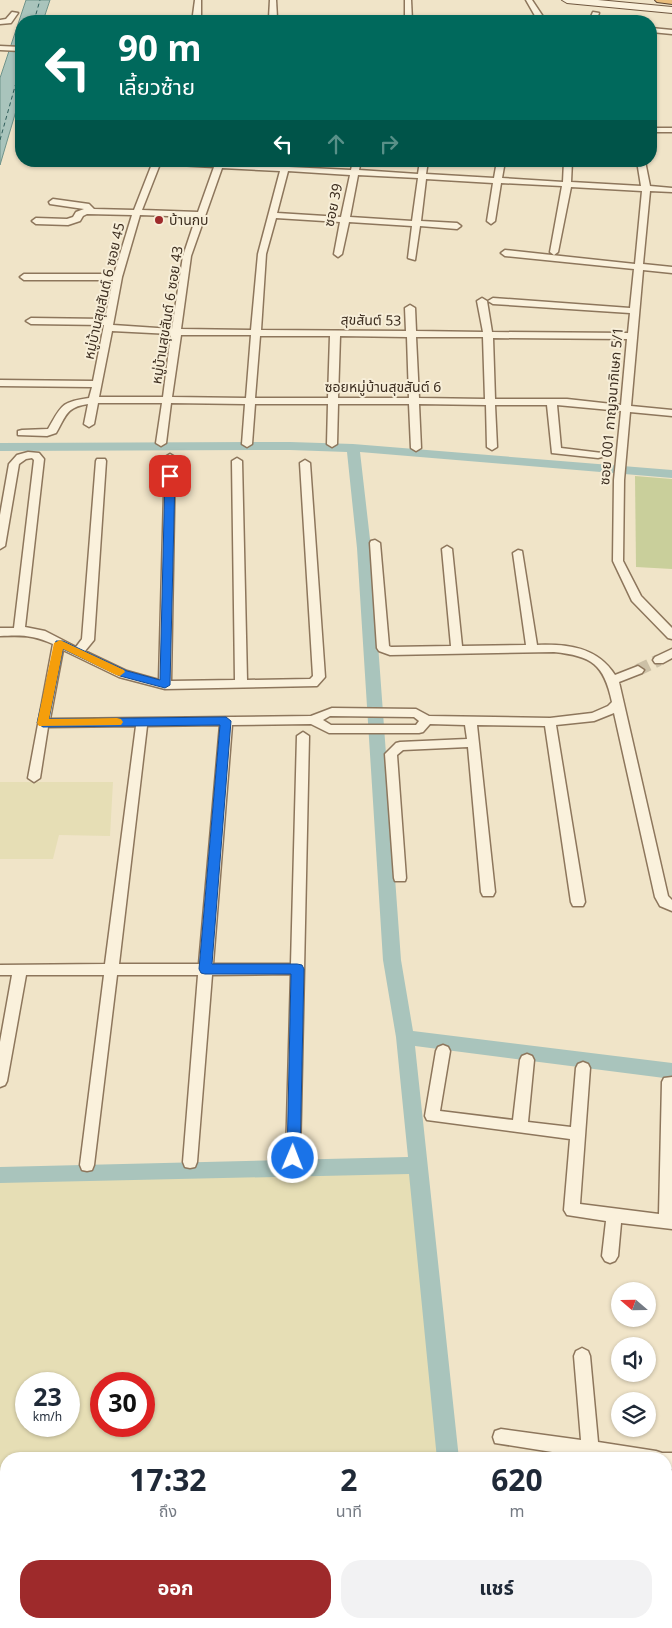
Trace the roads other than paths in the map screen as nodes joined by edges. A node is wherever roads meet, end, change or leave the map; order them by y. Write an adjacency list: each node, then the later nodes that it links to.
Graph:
1 (198, 0): 10 (street)
2 (273, 0): 11 (street)
3 (408, 0): 12 (street)
4 (530, 0): 13 (street)
5 (567, 0): 8 (main road)
6 (661, 0): 7 (highway)
7 (672, 1)
8 (672, 10)
9 (14, 13): 14 (street)
10 (197, 15)
11 (274, 15)
12 (409, 15)
13 (538, 15)
14 (0, 22)
15 (657, 31): 16 (street)
16 (672, 32)
17 (0, 48): 18 (street)
18 (15, 49)
19 (657, 130): 20 (street)
20 (672, 130)
21 (155, 167): 38 (street, หมู่บ้านสุขสันต์ 6 ซอย 45)
22 (218, 167): 39 (street, หมู่บ้านสุขสันต์ 6 ซอย 43)
23 (284, 167): 40 (street)
24 (302, 167): 30 (street)
25 (356, 167): 30 (street, ซอย 39)
26 (424, 167): 31 (street)
27 (500, 167): 32 (street)
28 (568, 167): 33 (street)
29 (641, 167): 34 (street, ซอย 001 กาญจนาภิเษก 5/1)
30 (354, 173): 31 (street); 41 (street, ซอย 39)
31 (423, 176): 32 (street); 44 (street)
32 (499, 180): 33 (street); 42 (street)
33 (567, 184): 34 (street); 46 (street)
34 (646, 188): 35 (street); 50 (street, ซอย 001 กาญจนาภิเษก 5/1)
35 (672, 190)
36 (52, 202): 37 (street)
37 (90, 211): 38 (street); 43 (street)
38 (137, 212): 39 (street); 53 (street, หมู่บ้านสุขสันต์ 6 ซอย 45)
39 (200, 215): 60 (street, หมู่บ้านสุขสันต์ 6 ซอย 43)
40 (272, 215): 41 (street); 61 (street)
41 (344, 219): 44 (street); 48 (street, ซอย 39)
42 (491, 220)
43 (36, 221)
44 (417, 224): 45 (street); 49 (street)
45 (457, 226)
46 (554, 252)
47 (504, 253): 50 (street)
48 (338, 254)
49 (412, 258)
50 (640, 266): 51 (street); 57 (street, ซอย 001 กาญจนาภิเษก 5/1)
51 (672, 270)
52 (24, 277): 53 (street)
53 (118, 277): 59 (street, หมู่บ้านสุขสันต์ 6 ซอย 45)
54 (482, 301): 64 (street)
55 (493, 301): 57 (street)
56 (410, 308): 63 (street)
57 (635, 311): 65 (street, ซอย 001 กาญจนาภิเษก 5/1)
58 (30, 321): 59 (street, สุขสันต์ 53)
59 (110, 325): 60 (street, สุขสันต์ 53); 67 (street, หมู่บ้านสุขสันต์ 6 ซอย 45)
60 (176, 332): 61 (street, สุขสันต์ 53); 69 (street, หมู่บ้านสุขสันต์ 6 ซอย 43)
61 (255, 333): 62 (street, สุขสันต์ 53); 70 (street)
62 (335, 334): 63 (street, สุขสันต์ 53); 71 (street)
63 (411, 334): 64 (street, สุขสันต์ 53); 72 (street)
64 (488, 335): 65 (street, สุขสันต์ 53); 73 (street)
65 (632, 336): 75 (street, ซอย 001 กาญจนาภิเษก 5/1)
66 (0, 383): 67 (street)
67 (96, 384): 68 (street, หมู่บ้านสุขสันต์ 6 ซอย 45)
68 (93, 400): 69 (street, ซอยหมู่บ้านสุขสันต์ 6); 77 (street, หมู่บ้านสุขสันต์ 6 ซอย 45); 78 (street, ซอยหมู่บ้านสุขสันต์ 6)
69 (168, 400): 70 (street, ซอยหมู่บ้านสุขสันต์ 6); 79 (street, หมู่บ้านสุขสันต์ 6 ซอย 43)
70 (250, 400): 71 (street, ซอยหมู่บ้านสุขสันต์ 6); 80 (street)
71 (333, 400): 72 (street, ซอยหมู่บ้านสุขสันต์ 6); 81 (street)
72 (415, 401): 73 (street, ซอยหมู่บ้านสุขสันต์ 6); 83 (street)
73 (491, 401): 74 (street, ซอยหมู่บ้านสุขสันต์ 6); 82 (street)
74 (552, 402): 75 (street, ซอยหมู่บ้านสุขสันต์ 6); 84 (street)
75 (626, 408): 76 (street, ซอยหมู่บ้านสุขสันต์ 6); 95 (street, ซอย 001 กาญจนาภิเษก 5/1)
76 (672, 413)
77 (90, 424)
78 (22, 433)
79 (161, 443)
80 (247, 444)
81 (332, 444)
82 (492, 447)
83 (416, 448)
84 (598, 455)
85 (170, 457): 105 (street)
86 (101, 461): 99 (street)
87 (237, 461): 104 (street)
88 (305, 463): 104 (street)
89 (375, 543): 98 (street)
90 (0, 546): 93 (street)
91 (447, 549): 98 (street)
92 (518, 553): 97 (street)
93 (19, 631): 94 (street); 96 (street)
94 (0, 632)
95 (672, 635)
96 (60, 643): 99 (street); 112 (street)
97 (532, 649): 98 (street); 103 (street)
98 (457, 651)
99 (78, 652): 105 (street)
100 (672, 653): 101 (street)
101 (659, 660)
102 (638, 670): 103 (street)
103 (613, 680): 106 (street)
104 (241, 684): 105 (street)
105 (165, 685)
106 (619, 702): 111 (street); 120 (street)
107 (313, 720): 108 (street); 113 (street); 113 (street)
108 (226, 721): 110 (street); 121 (street)
109 (471, 721): 111 (street); 113 (street); 115 (street)
110 (142, 722): 112 (street); 125 (street)
111 (550, 722): 119 (street)
112 (43, 723): 116 (street)
113 (423, 724)
114 (302, 736): 122 (street)
115 (474, 744): 117 (street); 118 (street)
116 (34, 778)
117 (400, 878)
118 (488, 892)
119 (578, 902)
120 (672, 906)
121 (205, 969): 122 (street); 125 (street); 134 (street)
122 (297, 969): 133 (street)
123 (0, 970): 124 (street)
124 (20, 970): 125 (street); 129 (street)
125 (111, 970): 135 (street)
126 (443, 1051): 131 (street)
127 (527, 1060): 131 (street)
128 (583, 1068): 132 (street)
129 (0, 1081)
130 (669, 1082): 137 (street)
131 (520, 1127): 132 (street)
132 (577, 1134): 136 (street)
133 (293, 1158)
134 (190, 1162)
135 (87, 1164)
136 (614, 1214): 137 (street); 138 (street)
137 (669, 1221)
138 (610, 1256)
139 (582, 1356): 141 (street)
140 (501, 1437): 141 (street)
141 (590, 1450): 142 (street)
142 (605, 1452)

